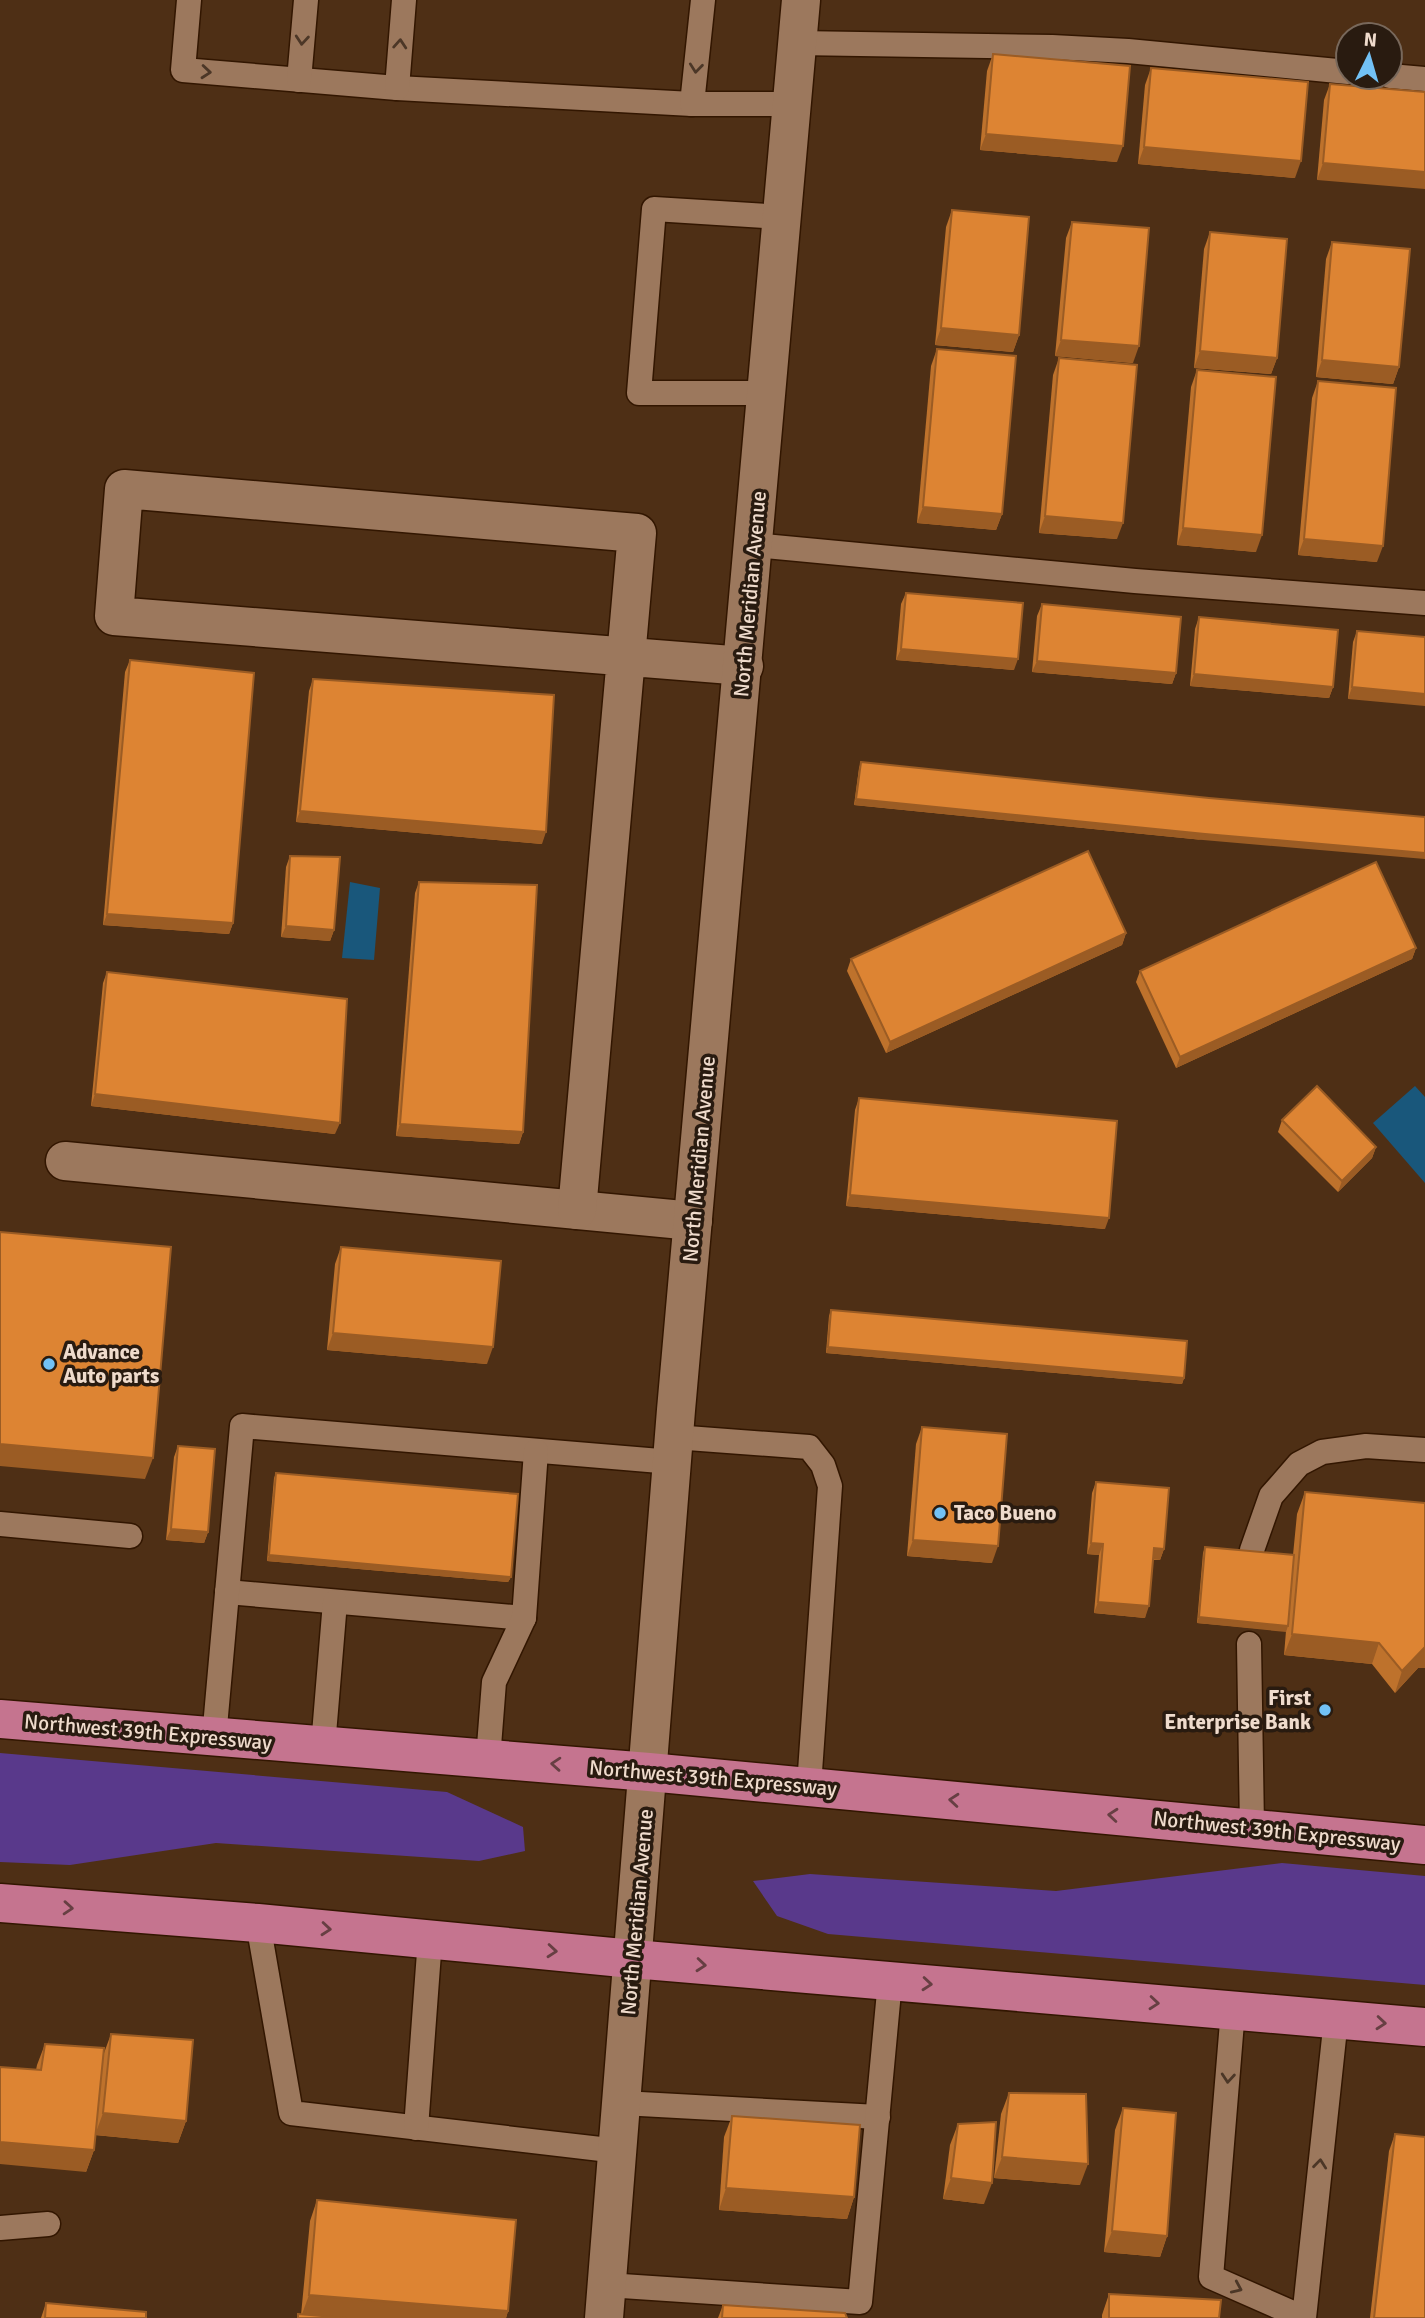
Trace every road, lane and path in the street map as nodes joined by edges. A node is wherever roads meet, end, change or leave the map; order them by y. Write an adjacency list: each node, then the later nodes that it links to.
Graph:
1 (189, 0): 10 (lane, one-way to 10)
2 (306, 0): 10 (lane, one-way to 10)
3 (404, 0): 11 (lane, one-way to 3)
4 (703, 0): 12 (lane, one-way to 12)
5 (801, 0): 6 (street, North Meridian Avenue)
6 (797, 43): 7 (lane); 13 (street, North Meridian Avenue)
7 (1334, 71)
8 (1404, 77): 9 (lane)
9 (1425, 79)
10 (299, 80): 11 (lane)
11 (397, 88): 12 (lane)
12 (692, 104): 13 (lane)
13 (793, 104): 14 (street, North Meridian Avenue)
14 (782, 217): 15 (street, North Meridian Avenue); 15 (lane)
15 (767, 393): 16 (street, North Meridian Avenue)
16 (754, 545): 17 (lane); 19 (street, North Meridian Avenue)
17 (1425, 603)
18 (626, 657): 18 (street); 19 (street); 21 (street)
19 (744, 666): 22 (street, North Meridian Avenue)
20 (65, 1161): 21 (street)
21 (577, 1210): 22 (street)
22 (693, 1221): 23 (street, North Meridian Avenue)
23 (673, 1450): 25 (lane); 37 (street, North Meridian Avenue); 38 (lane)
24 (1425, 1450): 28 (lane)
25 (536, 1451): 29 (lane); 31 (lane)
26 (0, 1524): 27 (lane)
27 (130, 1536)
28 (1252, 1550)
29 (227, 1592): 30 (lane); 34 (lane)
30 (335, 1602): 31 (lane); 35 (lane)
31 (524, 1618): 36 (lane)
32 (1249, 1644): 39 (lane)
33 (0, 1719): 34 (highway, Northwest 39th Expressway)
34 (214, 1738): 35 (highway, Northwest 39th Expressway)
35 (323, 1746): 36 (highway, Northwest 39th Expressway)
36 (488, 1759): 37 (highway, Northwest 39th Expressway, one-way to 36)
37 (649, 1772): 38 (highway, Northwest 39th Expressway); 44 (street, North Meridian Avenue)
38 (809, 1786): 39 (highway, Northwest 39th Expressway, one-way to 38)
39 (1252, 1827): 40 (highway, Northwest 39th Expressway)
40 (1425, 1845)
41 (0, 1903): 42 (highway, one-way to 42)
42 (258, 1923): 43 (highway, one-way to 43); 51 (lane)
43 (430, 1939): 44 (highway, one-way to 44); 51 (lane)
44 (633, 1959): 45 (highway, one-way to 45); 49 (street, North Meridian Avenue)
45 (890, 1981): 46 (highway, one-way to 46); 50 (lane)
46 (1233, 2010): 47 (highway); 56 (lane, one-way to 56)
47 (1336, 2019): 48 (highway, one-way to 48); 56 (lane, one-way to 47)
48 (1425, 2026)
49 (622, 2103): 50 (lane); 52 (street, North Meridian Avenue)
50 (877, 2118): 55 (lane)
51 (416, 2128): 52 (lane)
52 (618, 2151): 55 (street, North Meridian Avenue)
53 (48, 2224): 54 (lane)
54 (0, 2228)
55 (606, 2301)
56 (1269, 2310)

